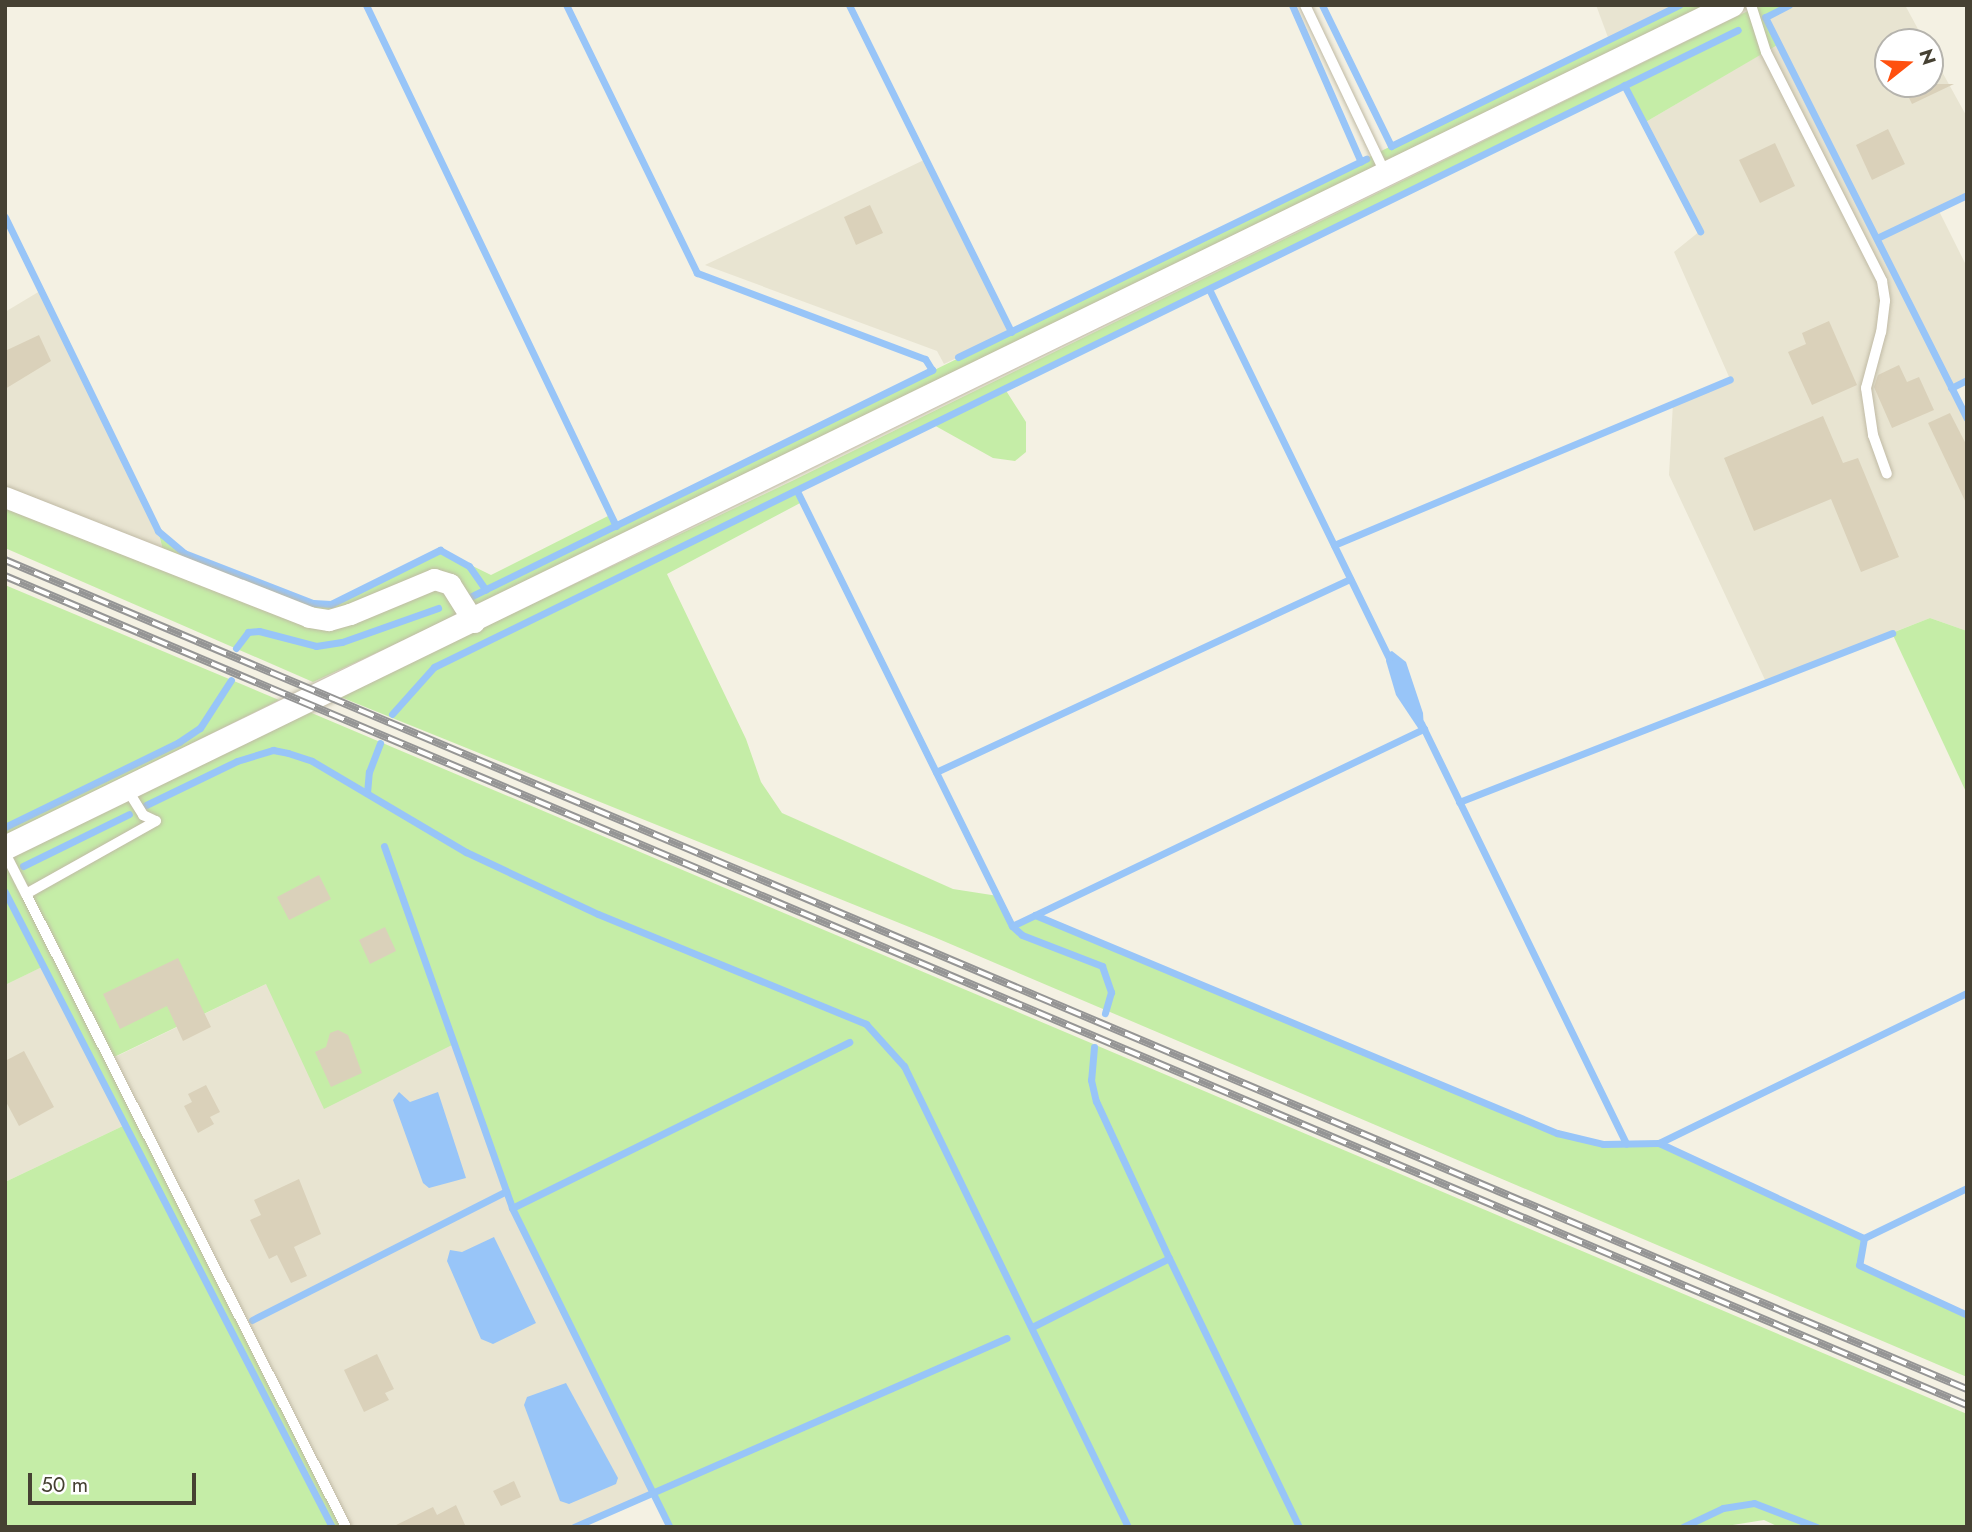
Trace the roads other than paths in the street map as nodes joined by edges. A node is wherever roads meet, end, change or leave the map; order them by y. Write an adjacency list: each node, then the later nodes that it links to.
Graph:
1 (1305, 5): 4 (lane)
2 (1732, 5): 4 (street)
3 (1751, 5): 5 (lane)
4 (1387, 176): 7 (street)
5 (1887, 474)
6 (5, 497): 7 (street)
7 (474, 622): 8 (street)
8 (127, 789): 9 (street); 10 (lane)
9 (5, 851): 10 (lane)
10 (26, 894): 11 (lane)
11 (346, 1527)

